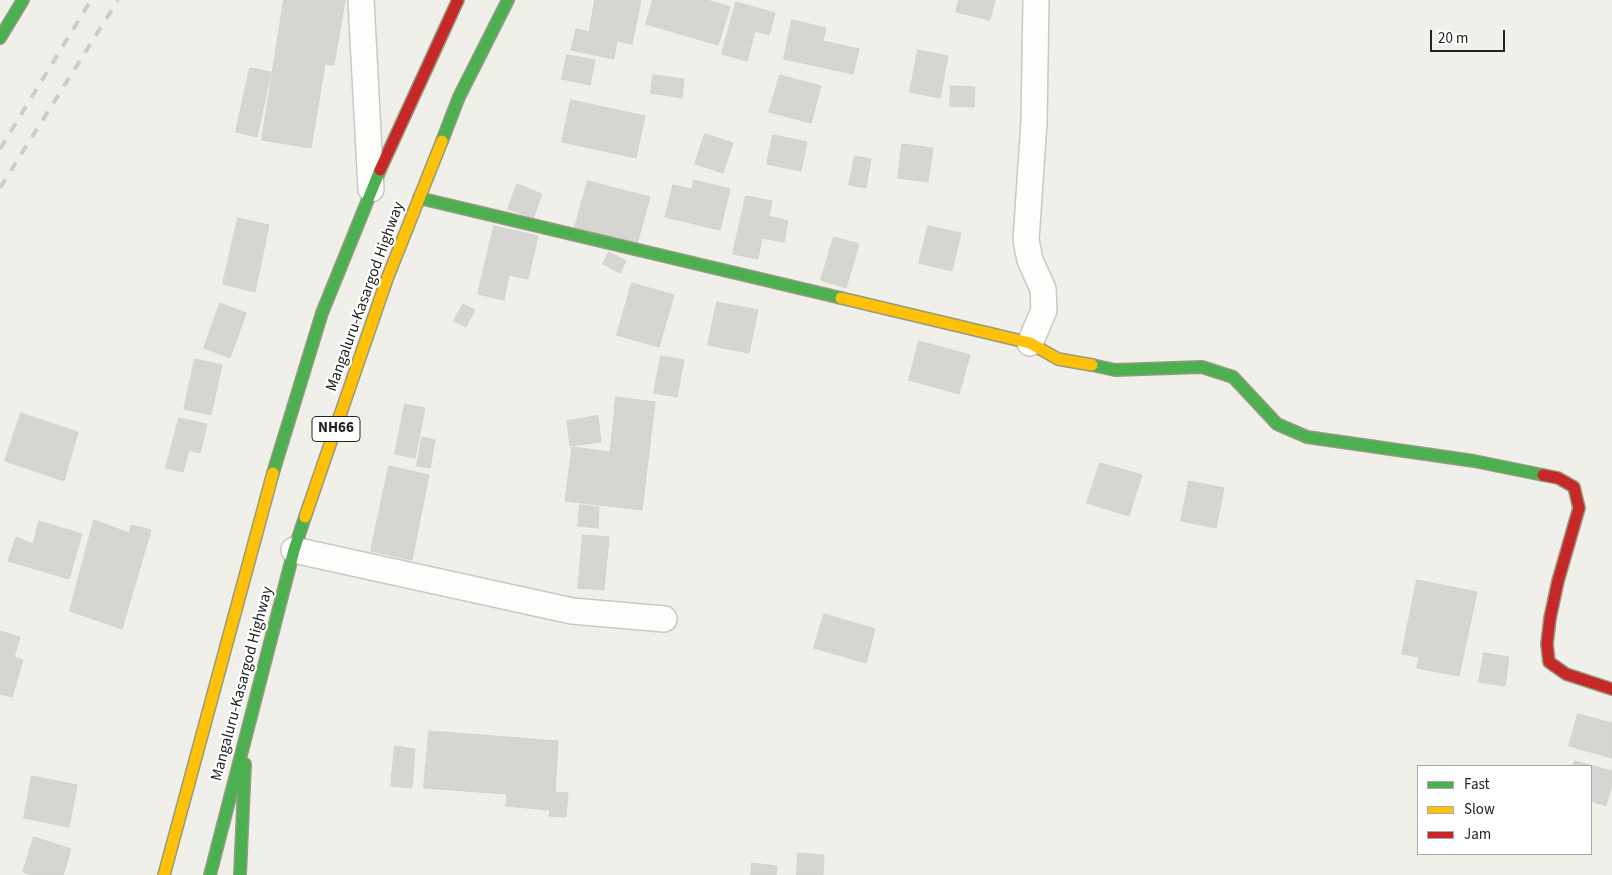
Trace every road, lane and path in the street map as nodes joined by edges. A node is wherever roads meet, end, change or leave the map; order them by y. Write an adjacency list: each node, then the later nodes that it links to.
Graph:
1 (23, 0): 6 (main road)
2 (361, 0): 7 (street)
3 (458, 0): 7 (main road, Mangaluru-Kasargod Highway / NH66)
4 (508, 0): 8 (main road, Mangaluru-Kasargod Highway / NH66)
5 (1036, 0): 9 (street)
6 (0, 38)
7 (371, 189): 14 (main road, Mangaluru-Kasargod Highway / NH66)
8 (419, 198): 9 (main road); 10 (main road, Mangaluru-Kasargod Highway / NH66)
9 (1030, 343): 12 (main road)
10 (294, 550): 11 (street); 13 (main road, Mangaluru-Kasargod Highway / NH66)
11 (664, 618)
12 (1612, 690)
13 (246, 735): 15 (main road, Mangaluru-Kasargod Highway / NH66); 16 (main road)
14 (164, 875)
15 (210, 875)
16 (240, 875)

